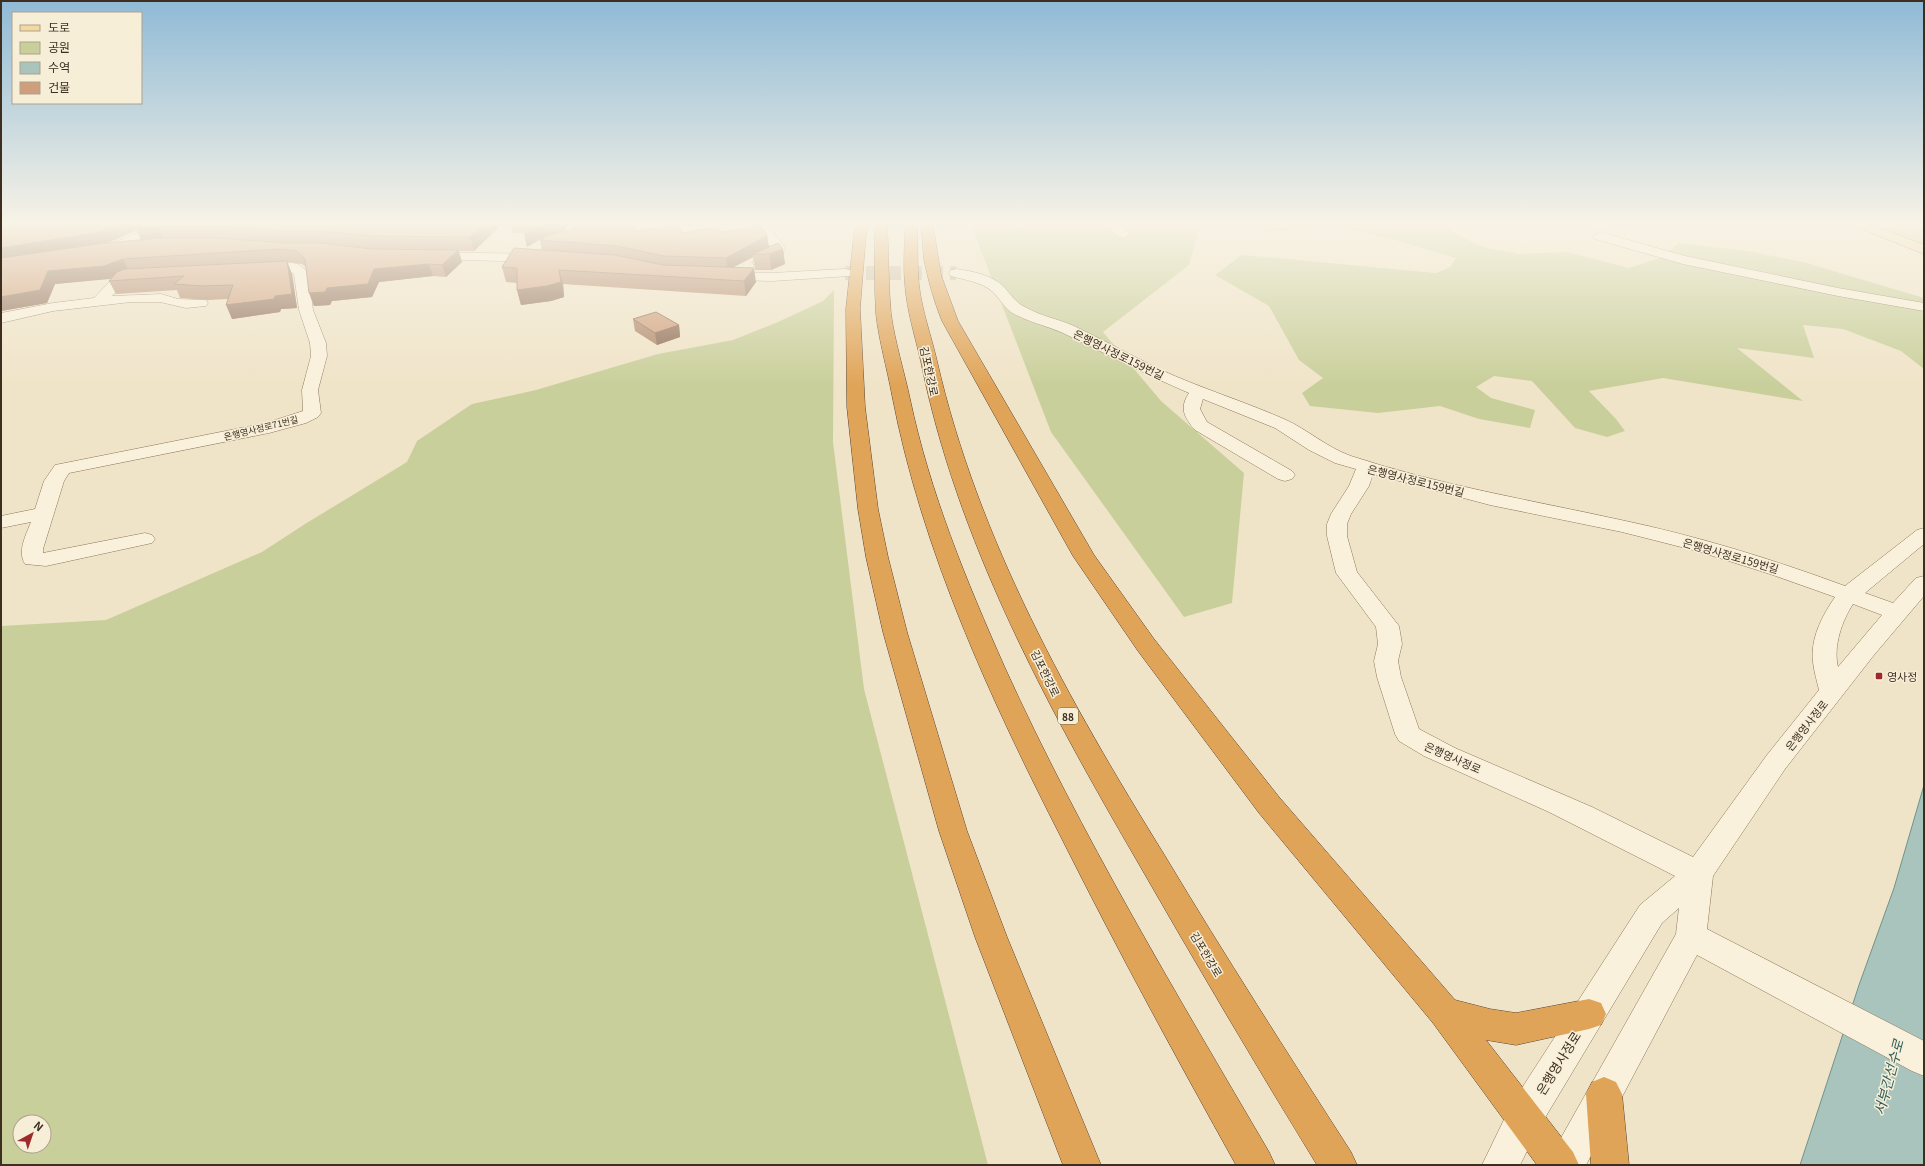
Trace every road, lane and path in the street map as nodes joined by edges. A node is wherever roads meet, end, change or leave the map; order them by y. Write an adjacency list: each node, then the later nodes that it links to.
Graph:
1 (135, 276): 11 (street)
2 (302, 276): 18 (street, 은행영사정로71번길)
3 (747, 276): 4 (street)
4 (783, 276)
5 (856, 276): 33 (highway)
6 (883, 276): 34 (highway)
7 (912, 276): 35 (highway, 김포한강로 / 88)
8 (935, 276): 28 (highway)
9 (974, 276): 15 (street, 은행영사정로159번길)
10 (1764, 276): 13 (street)
11 (99, 301): 12 (street); 14 (street)
12 (201, 303)
13 (1924, 307)
14 (1, 318)
15 (1199, 391): 16 (street, 은행영사정로159번길); 17 (street)
16 (1366, 467): 23 (street, 은행영사정로159번길); 26 (street, 은행영사정로)
17 (1285, 475)
18 (44, 513): 19 (street); 21 (street, 은행영사정로71번길)
19 (1, 522)
20 (1924, 534): 23 (street)
21 (145, 540)
22 (1924, 584): 24 (street, 은행영사정로)
23 (1850, 594): 24 (street, 은행영사정로159번길); 25 (street)
24 (1897, 612): 25 (street, 은행영사정로)
25 (1832, 691): 26 (street, 은행영사정로)
26 (1698, 874): 27 (street, 은행영사정로); 29 (street, 은행영사정로)
27 (1691, 936): 30 (street); 31 (street, 은행영사정로)
28 (1445, 1012): 29 (highway); 32 (highway)
29 (1590, 1014): 32 (street, 은행영사정로)
30 (1924, 1059)
31 (1604, 1094): 38 (street, 은행영사정로); 39 (highway)
32 (1524, 1118): 36 (street, 은행영사정로); 37 (highway)
33 (1082, 1165)
34 (1256, 1165)
35 (1338, 1165)
36 (1501, 1165)
37 (1560, 1165)
38 (1566, 1165)
39 (1610, 1165)

